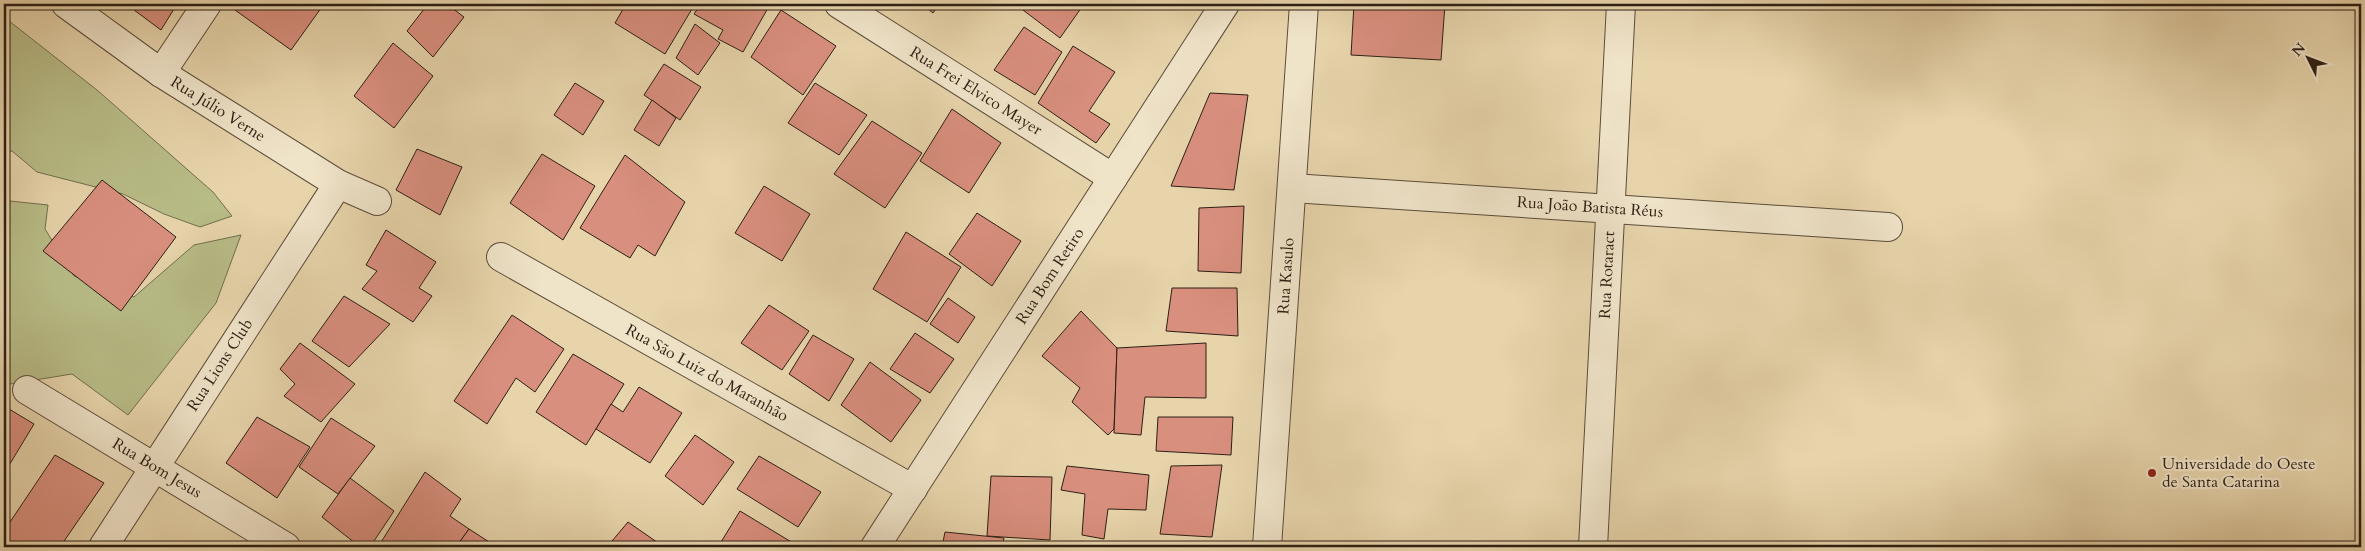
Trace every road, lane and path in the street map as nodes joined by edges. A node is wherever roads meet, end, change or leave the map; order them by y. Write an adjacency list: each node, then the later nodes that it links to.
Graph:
1 (66, 4): 7 (street, Rua Júlio Verne)
2 (207, 4): 7 (street)
3 (839, 4): 8 (street, Rua Frei Elvico Mayer)
4 (1225, 4): 8 (street, Rua Bom Retiro)
5 (1304, 4): 10 (street, Rua Kasulo)
6 (1621, 4): 12 (street, Rua Rotaract)
7 (161, 73): 9 (street, Rua Júlio Verne)
8 (1113, 178): 17 (street, Rua Bom Retiro)
9 (338, 184): 11 (street, Rua Júlio Verne); 16 (street, Rua Lions Club)
10 (1292, 188): 12 (street, Rua João Batista Réus); 21 (street, Rua Kasulo)
11 (377, 201)
12 (1610, 208): 13 (street, Rua João Batista Réus); 22 (street, Rua Rotaract)
13 (1888, 227)
14 (501, 257): 17 (street, Rua São Luiz do Maranhão)
15 (27, 390): 16 (street, Rua Bom Jesus)
16 (155, 466): 18 (street, Rua Lions Club); 19 (street, Rua Bom Jesus)
17 (913, 488): 20 (street, Rua Bom Retiro)
18 (103, 547)
19 (286, 547)
20 (876, 547)
21 (1267, 547)
22 (1593, 547)

